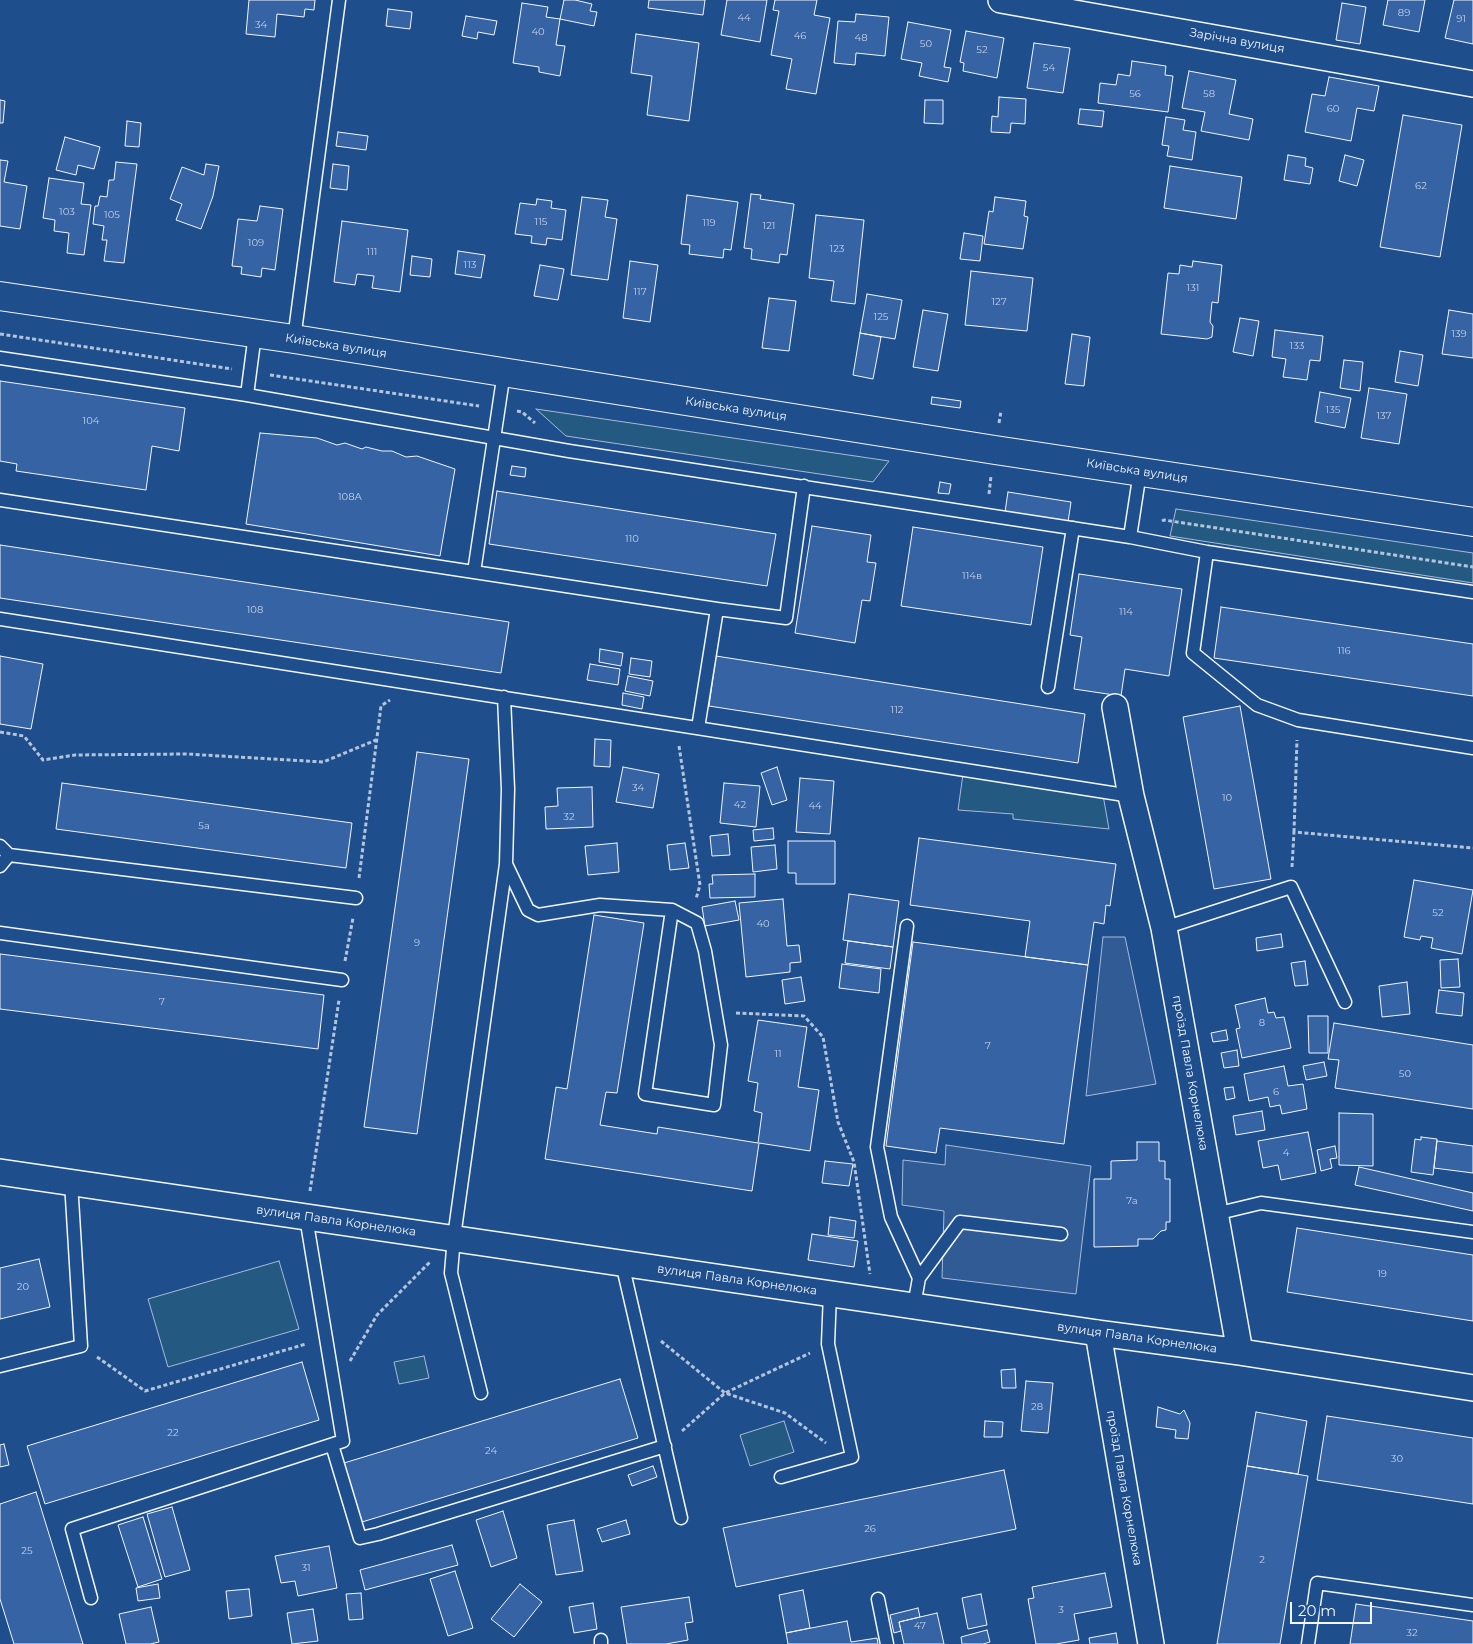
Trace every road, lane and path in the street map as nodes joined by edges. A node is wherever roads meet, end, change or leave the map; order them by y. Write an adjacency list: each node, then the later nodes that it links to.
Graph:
1 (339, 0): 6 (lane)
2 (1001, 0): 3 (street, Зарічна вулиця)
3 (1473, 84)
4 (0, 296): 5 (main road, Київська вулиця)
5 (255, 334): 6 (main road, Київська вулиця); 9 (lane)
6 (294, 339): 8 (main road, Київська вулиця)
7 (0, 358): 9 (lane)
8 (504, 372): 10 (lane); 11 (main road, Київська вулиця)
9 (247, 395): 10 (lane)
10 (493, 438): 12 (lane); 19 (lane)
11 (1140, 472): 14 (main road, Київська вулиця); 16 (lane)
12 (804, 486): 15 (lane); 21 (lane)
13 (0, 500): 19 (lane)
14 (1473, 522)
15 (1073, 528): 16 (lane); 24 (lane)
16 (1130, 537): 17 (lane); 18 (path)
17 (1207, 552): 20 (lane); 27 (lane)
18 (1473, 566)
19 (474, 572): 21 (lane)
20 (1473, 592)
21 (717, 608): 29 (lane)
22 (0, 619): 23 (lane)
23 (418, 683): 25 (lane); 31 (path)
24 (1048, 688)
25 (504, 697): 28 (lane); 37 (lane)
26 (1115, 706): 33 (street, проїзд Павла Корнелюка)
27 (1298, 720): 32 (lane); 34 (path)
28 (681, 725): 29 (lane); 42 (path)
29 (698, 728): 33 (lane)
30 (0, 732): 31 (path)
31 (377, 739): 40 (path)
32 (1473, 748)
33 (1131, 796): 44 (street, проїзд Павла Корнелюка)
34 (1294, 832): 35 (path); 39 (path)
35 (1473, 848)
36 (5, 851): 38 (lane); 40 (lane)
37 (506, 864): 41 (lane); 55 (lane)
38 (0, 866)
39 (1291, 887): 44 (lane); 47 (lane)
40 (356, 898): 46 (path)
41 (672, 910): 42 (lane); 48 (lane)
42 (690, 919): 48 (lane)
43 (907, 926): 57 (lane)
44 (1164, 928): 51 (street, проїзд Павла Корнелюка)
45 (0, 933): 46 (lane)
46 (342, 980): 52 (path)
47 (1345, 1002)
48 (715, 1012): 59 (path)
49 (0, 1172): 50 (street, вулиця Павла Корнелюка)
50 (71, 1182): 52 (street, вулиця Павла Корнелюка); 65 (lane)
51 (1215, 1214): 53 (lane); 66 (street, проїзд Павла Корнелюка)
52 (306, 1216): 55 (street, вулиця Павла Корнелюка); 63 (lane)
53 (1473, 1232)
54 (1061, 1234): 57 (lane)
55 (454, 1237): 56 (street, вулиця Павла Корнелюка); 68 (path); 70 (lane)
56 (622, 1263): 58 (street, вулиця Павла Корнелюка); 61 (lane)
57 (919, 1278): 60 (lane)
58 (830, 1293): 59 (street, вулиця Павла Корнелюка); 64 (lane)
59 (870, 1299): 60 (street, вулиця Павла Корнелюка)
60 (914, 1306): 62 (street, вулиця Павла Корнелюка)
61 (636, 1321): 71 (path); 73 (lane)
62 (1098, 1333): 66 (street, вулиця Павла Корнелюка); 81 (street, проїзд Павла Корнелюка)
63 (326, 1339): 65 (path); 68 (lane)
64 (828, 1344): 71 (path); 74 (lane)
65 (81, 1346): 67 (lane)
66 (1240, 1352): 69 (street, вулиця Павла Корнелюка)
67 (0, 1366)
68 (334, 1387): 72 (lane)
69 (1473, 1388)
70 (481, 1393)
71 (725, 1393): 73 (path); 74 (path)
72 (332, 1445): 73 (lane); 77 (lane)
73 (664, 1446): 76 (lane)
74 (842, 1460): 75 (lane)
75 (781, 1477)
76 (681, 1518)
77 (91, 1598)
78 (878, 1599): 80 (lane)
79 (1473, 1605): 82 (lane)
80 (887, 1644)
81 (1151, 1644)
82 (1308, 1644)

